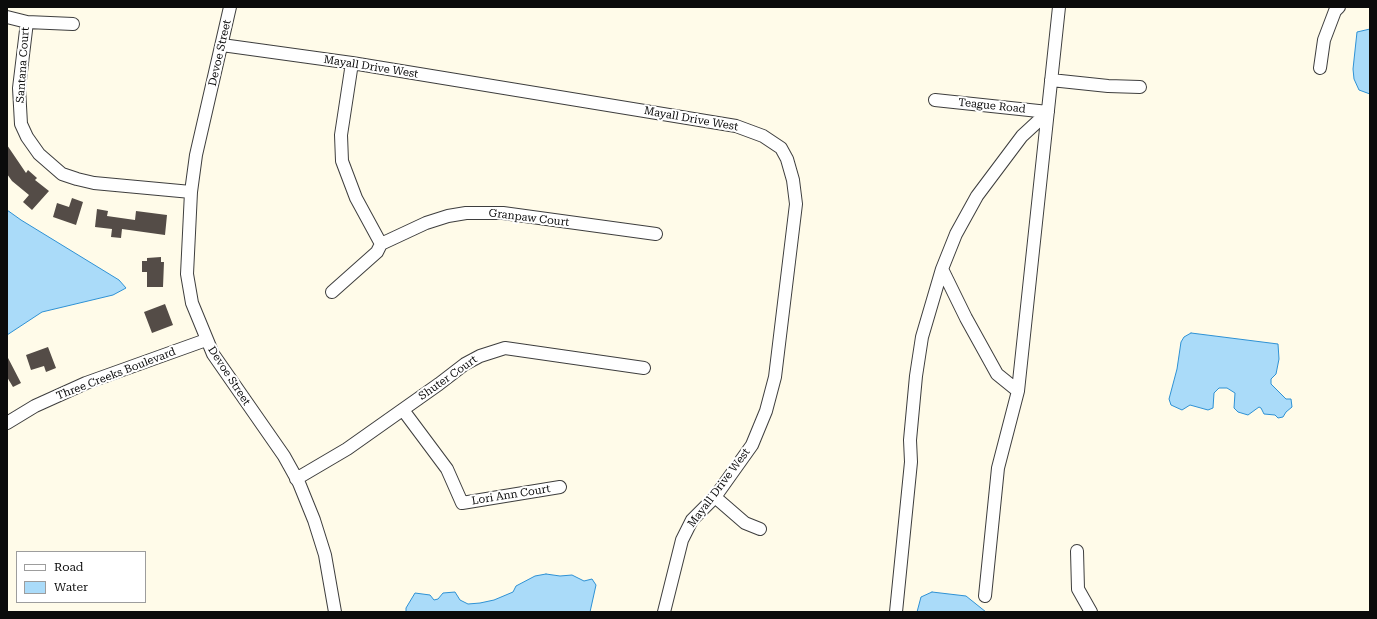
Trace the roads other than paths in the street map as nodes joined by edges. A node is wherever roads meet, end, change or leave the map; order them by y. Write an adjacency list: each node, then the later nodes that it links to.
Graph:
1 (230, 7): 7 (street, Devoe Street)
2 (1059, 7): 10 (street)
3 (1339, 7): 9 (street)
4 (7, 16): 5 (street, Santana Court)
5 (27, 22): 6 (street); 14 (street, Santana Court)
6 (73, 24)
7 (222, 45): 8 (street, Mayall Drive West); 14 (street, Devoe Street)
8 (352, 63): 16 (street); 26 (street, Mayall Drive West)
9 (1320, 68)
10 (1051, 80): 11 (street); 13 (street)
11 (1140, 87)
12 (935, 100): 13 (street, Teague Road)
13 (1048, 112): 17 (street); 21 (street)
14 (191, 192): 19 (street, Devoe Street)
15 (656, 234): 16 (street, Granpaw Court)
16 (381, 244): 18 (street, Granpaw Court)
17 (942, 269): 21 (street); 32 (street)
18 (332, 292)
19 (206, 340): 23 (street, Three Creeks Boulevard); 24 (street, Devoe Street)
20 (644, 368): 22 (street, Shuter Court)
21 (1018, 391): 29 (street)
22 (403, 410): 24 (street, Shuter Court); 25 (street, Lori Ann Court)
23 (7, 423)
24 (296, 479): 30 (street, Devoe Street)
25 (560, 487)
26 (715, 496): 27 (street); 31 (street, Mayall Drive West)
27 (760, 529)
28 (1077, 551): 33 (street)
29 (985, 596)
30 (335, 612)
31 (664, 612)
32 (896, 612)
33 (1091, 612)

